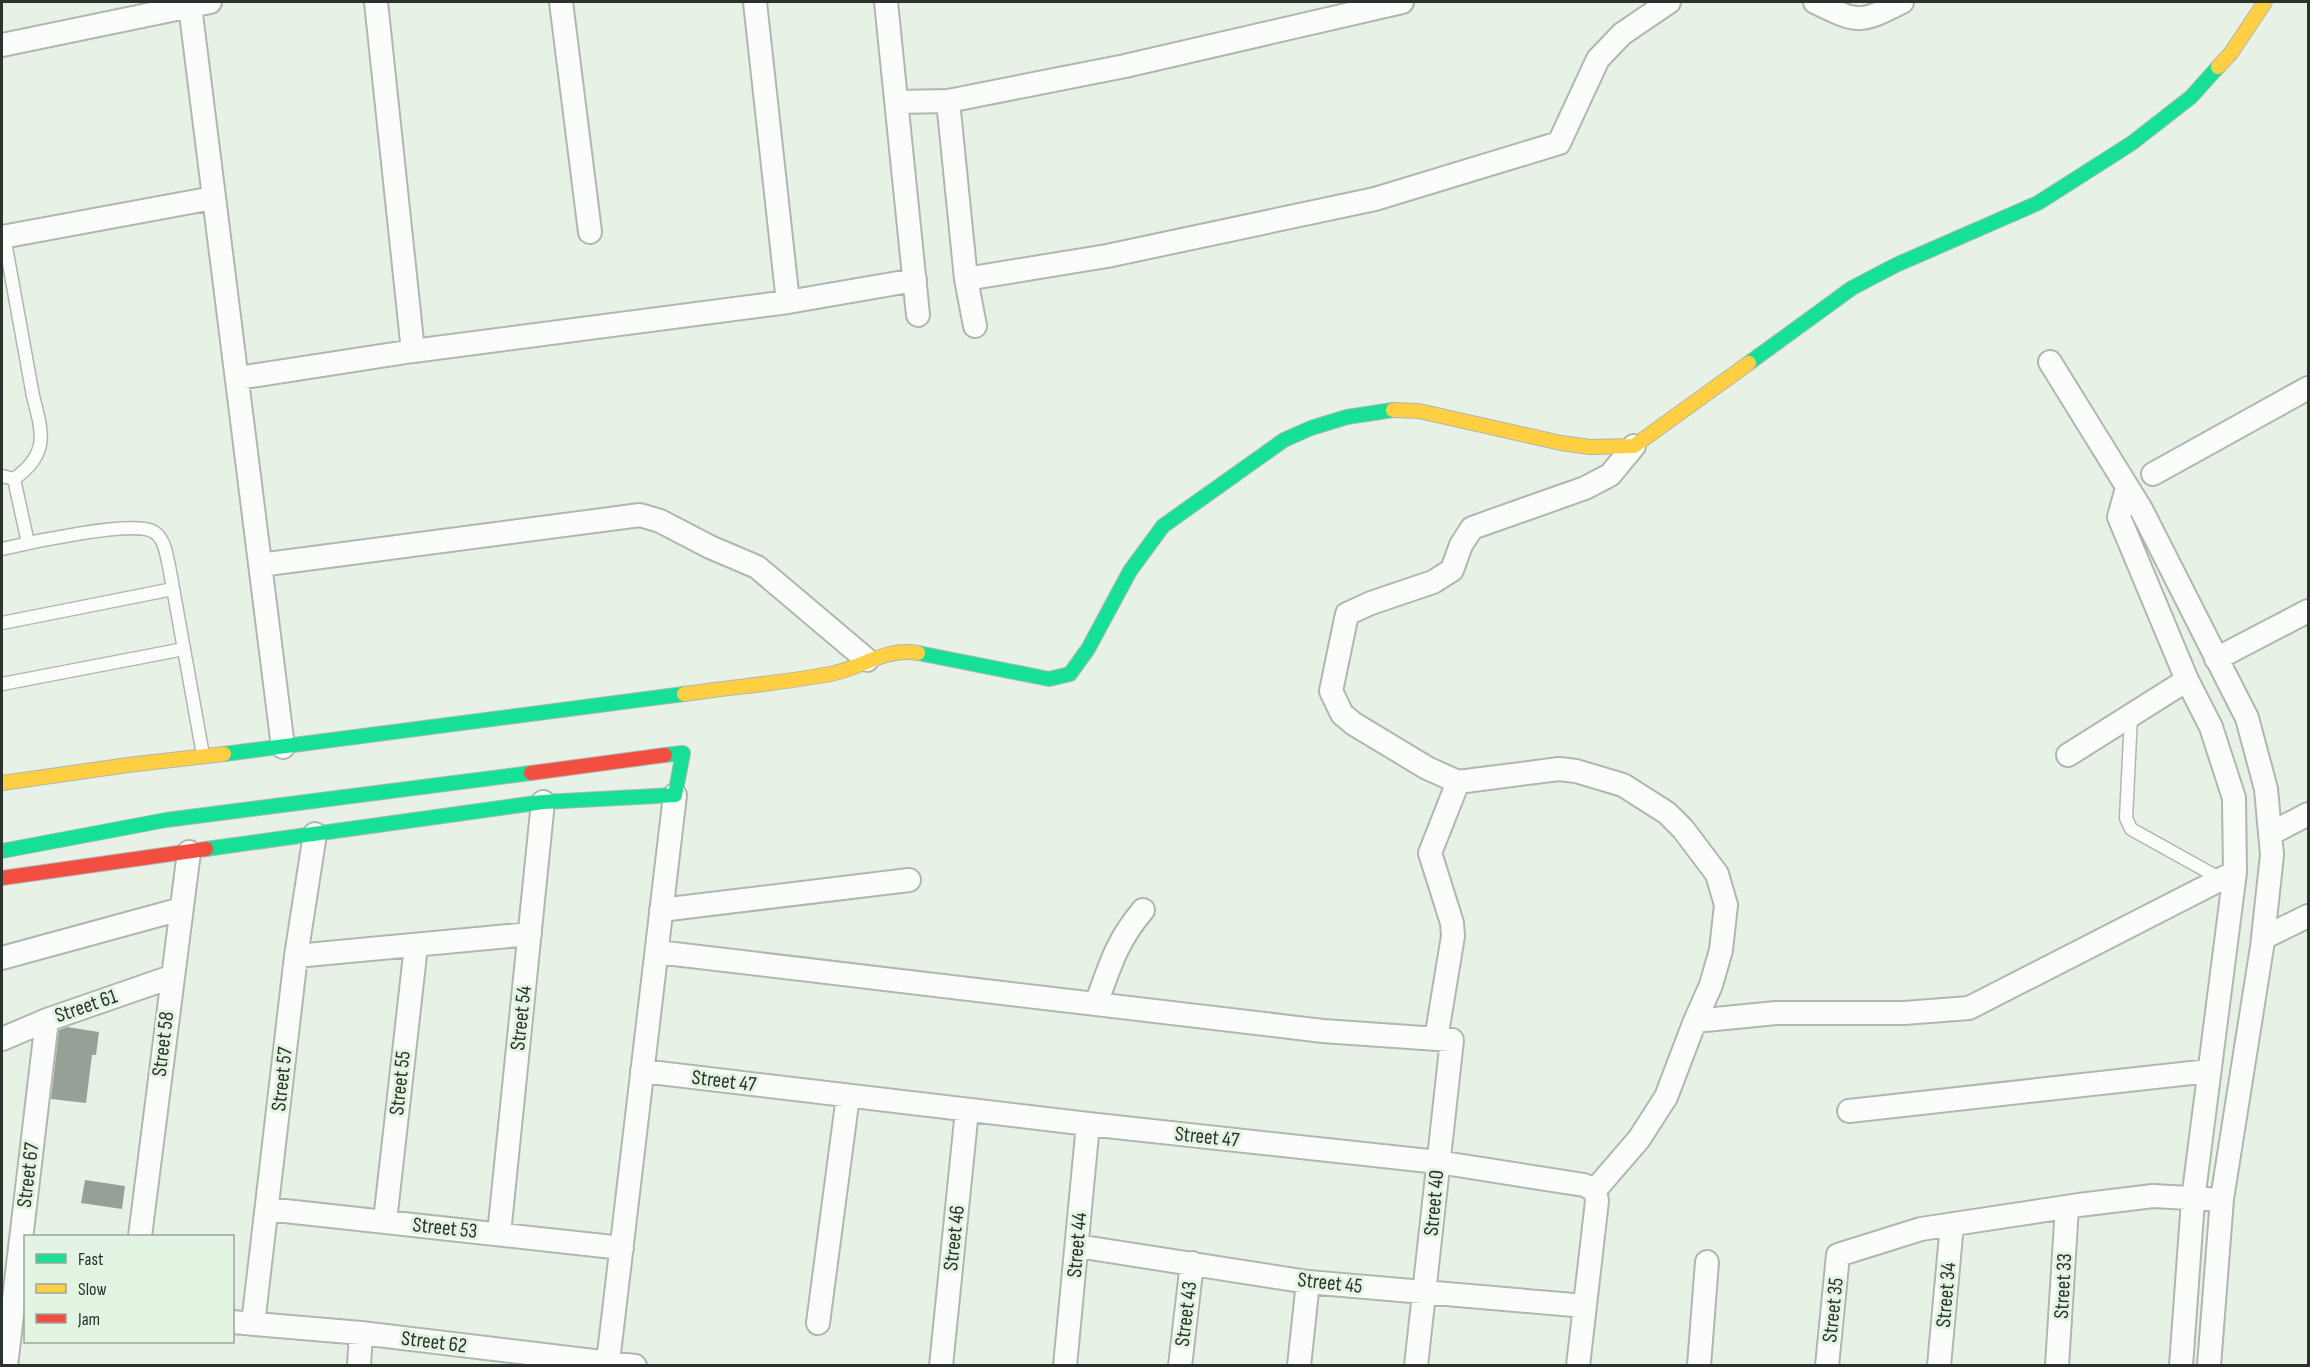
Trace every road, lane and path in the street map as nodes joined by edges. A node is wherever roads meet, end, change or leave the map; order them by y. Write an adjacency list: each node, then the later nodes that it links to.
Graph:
1 (376, 2): 22 (street)
2 (561, 2): 15 (street)
3 (755, 2): 19 (street)
4 (886, 2): 13 (street)
5 (1402, 2): 12 (street)
6 (1668, 2): 17 (street)
7 (1815, 2): 8 (street)
8 (1902, 2)
9 (2265, 2): 26 (street)
10 (200, 4): 11 (street); 14 (street)
11 (2, 45)
12 (948, 101): 13 (street); 17 (street)
13 (897, 102): 18 (street)
14 (213, 198): 16 (street); 24 (street)
15 (590, 232)
16 (3, 236): 28 (lane)
17 (966, 279): 21 (street)
18 (915, 280): 19 (street); 20 (street)
19 (788, 302): 22 (street)
20 (918, 315)
21 (975, 326)
22 (413, 351): 24 (street)
23 (2050, 362): 29 (street)
24 (238, 378): 32 (street)
25 (2308, 388): 27 (street)
26 (1634, 446): 38 (street); 45 (street)
27 (2153, 474)
28 (8, 478): 30 (lane)
29 (2127, 488): 37 (street); 39 (street)
30 (27, 543): 31 (lane); 33 (lane)
31 (2, 549)
32 (260, 565): 38 (street); 42 (street)
33 (173, 589): 35 (lane); 36 (lane)
34 (2308, 611): 37 (street)
35 (2, 623)
36 (184, 649): 40 (lane); 44 (lane)
37 (2216, 659): 51 (street)
38 (867, 660): 42 (street)
39 (2187, 680): 41 (street); 54 (street)
40 (2, 684)
41 (2131, 716): 43 (street); 54 (lane)
42 (283, 747): 44 (street)
43 (2068, 755)
44 (204, 757): 46 (street)
45 (1458, 782): 70 (street); 72 (street, Street 40)
46 (2, 783)
47 (675, 795): 48 (street); 52 (street); 58 (street)
48 (543, 801): 50 (street); 61 (street, Street 54)
49 (2308, 814): 51 (street)
50 (315, 834): 53 (street); 65 (street, Street 57)
51 (2270, 834): 62 (street)
52 (2, 851)
53 (189, 852): 55 (street); 57 (street, Street 58)
54 (2228, 875): 70 (street); 74 (street)
55 (2, 878)
56 (909, 880): 58 (street)
57 (181, 909): 66 (street); 67 (street, Street 58)
58 (661, 910): 64 (street)
59 (1143, 910): 68 (street)
60 (2308, 916): 62 (street)
61 (530, 934): 63 (street); 87 (street, Street 54)
62 (2263, 938): 81 (street)
63 (416, 946): 65 (street); 85 (street, Street 55)
64 (657, 952): 68 (street); 73 (street)
65 (296, 956): 84 (street, Street 57)
66 (2, 958)
67 (171, 976): 69 (street, Street 61); 88 (street, Street 58)
68 (1096, 1004): 72 (street)
69 (47, 1020): 71 (street, Street 61); 95 (street, Street 67)
70 (1695, 1021): 80 (street)
71 (2, 1039)
72 (1444, 1039): 79 (street, Street 40)
73 (642, 1071): 75 (street, Street 47); 90 (street)
74 (2209, 1071): 77 (street); 82 (street)
75 (848, 1096): 76 (street, Street 47); 98 (street)
76 (967, 1110): 78 (street, Street 47); 105 (street, Street 46)
77 (1850, 1111)
78 (1088, 1125): 79 (street, Street 47); 89 (street, Street 44)
79 (1438, 1162): 80 (street, Street 47); 94 (street, Street 40)
80 (1595, 1190): 96 (street)
81 (2222, 1199): 82 (street); 116 (street)
82 (2193, 1200): 83 (street); 115 (street)
83 (2067, 1207): 86 (street); 114 (street, Street 33)
84 (267, 1209): 85 (street, Street 53); 97 (street, Street 57)
85 (385, 1221): 87 (street, Street 53)
86 (1952, 1224): 112 (street, Street 35); 113 (street, Street 34)
87 (499, 1234): 90 (street, Street 53)
88 (140, 1235)
89 (1077, 1246): 92 (street, Street 45); 106 (street, Street 44)
90 (622, 1248): 101 (street)
91 (1707, 1262): 111 (street)
92 (1192, 1263): 93 (street, Street 45); 107 (street, Street 43)
93 (1308, 1282): 94 (street, Street 45); 108 (street)
94 (1426, 1292): 96 (street, Street 45); 109 (street, Street 40)
95 (14, 1299): 102 (street, Street 67)
96 (1585, 1306): 110 (street)
97 (243, 1323): 99 (street, Street 62)
98 (818, 1323)
99 (361, 1333): 100 (street, Street 62); 103 (street)
100 (483, 1357): 101 (street, Street 62)
101 (608, 1362): 104 (street, Street 62)
102 (6, 1365)
103 (359, 1365)
104 (635, 1365)
105 (941, 1365)
106 (1065, 1365)
107 (1180, 1365)
108 (1299, 1365)
109 (1416, 1365)
110 (1578, 1365)
111 (1699, 1365)
112 (1827, 1365)
113 (1939, 1365)
114 (2058, 1365)
115 (2181, 1365)
116 (2209, 1365)

